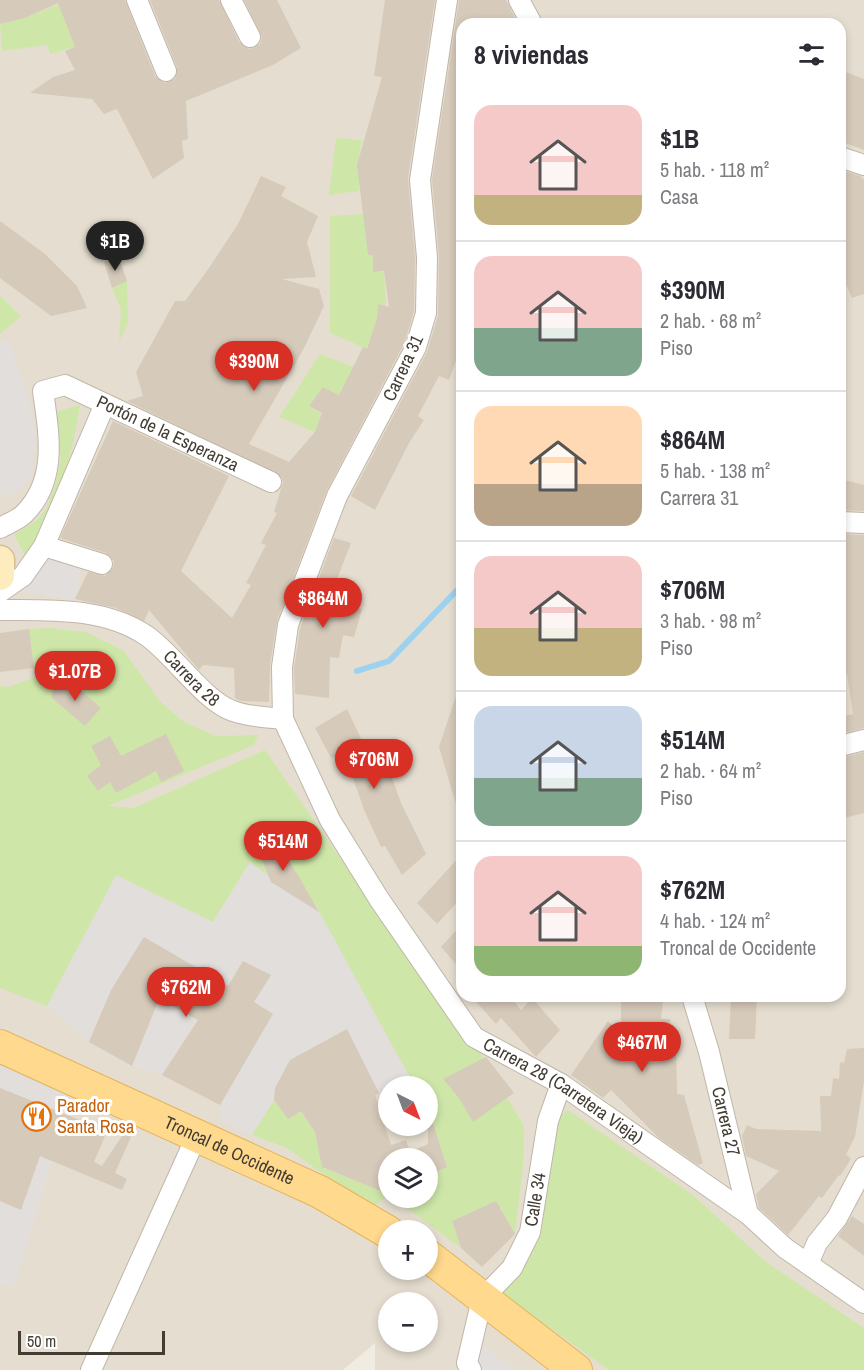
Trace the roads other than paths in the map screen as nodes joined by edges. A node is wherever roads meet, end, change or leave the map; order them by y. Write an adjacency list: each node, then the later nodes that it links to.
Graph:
1 (137, 0): 7 (street)
2 (231, 0): 6 (street)
3 (447, 0): 21 (street, Carrera 31)
4 (519, 0): 5 (street)
5 (529, 18)
6 (250, 37)
7 (166, 70)
8 (846, 159): 9 (street)
9 (864, 165)
10 (105, 404): 11 (street, Portón de la Esperanza); 14 (street, Portón de la Esperanza); 15 (street)
11 (272, 482)
12 (846, 522): 13 (street)
13 (864, 523)
14 (0, 528)
15 (44, 546): 17 (street); 19 (street)
16 (0, 560): 18 (main road)
17 (102, 564)
18 (0, 576)
19 (0, 592)
20 (0, 610): 21 (street, Carrera 28)
21 (283, 719): 26 (street, Carrera 28 (Carretera Vieja))
22 (864, 740): 23 (street)
23 (846, 744)
24 (694, 1002): 29 (street, Carrera 27)
25 (0, 1046): 27 (main road, Troncal de Occidente)
26 (561, 1084): 29 (street, Carrera 28 (Carretera Vieja)); 33 (street, Calle 34)
27 (196, 1135): 30 (main road, Troncal de Occidente); 35 (street)
28 (864, 1167): 32 (street)
29 (748, 1214): 32 (street, Carrera 28 (Carretera Vieja))
30 (378, 1226)
31 (438, 1264): 33 (main road)
32 (808, 1264): 34 (street, Carrera 28 (Carretera Vieja))
33 (482, 1299): 36 (street); 37 (main road)
34 (864, 1303)
35 (91, 1370)
36 (471, 1370)
37 (576, 1370)

